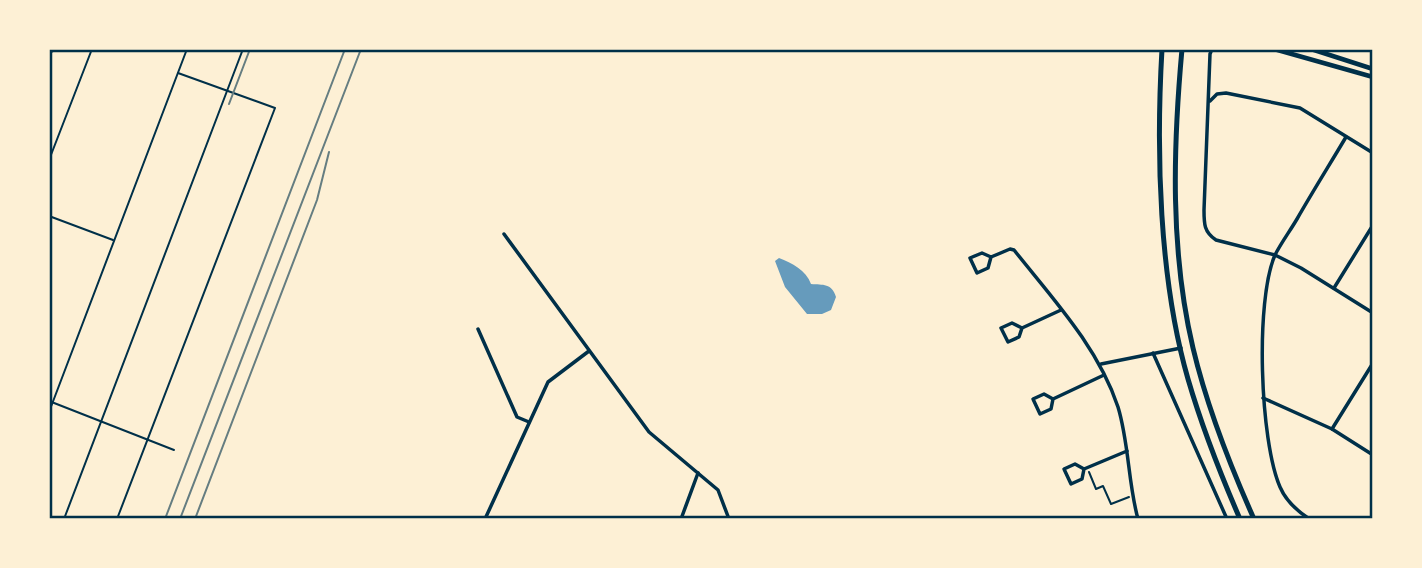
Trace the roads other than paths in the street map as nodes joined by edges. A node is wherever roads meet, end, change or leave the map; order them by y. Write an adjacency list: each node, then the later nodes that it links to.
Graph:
1 (92, 49): 16 (lane)
2 (187, 49): 10 (lane)
3 (243, 49): 12 (lane)
4 (1162, 49): 29 (main road)
5 (1182, 49): 28 (main road)
6 (1212, 49): 13 (street)
7 (1274, 49): 11 (street)
8 (1311, 49): 9 (street)
9 (1373, 69)
10 (178, 73): 12 (lane); 20 (lane)
11 (1373, 77)
12 (227, 91): 39 (lane); 42 (lane)
13 (1210, 101): 14 (street); 21 (street)
14 (1346, 136): 15 (street); 21 (street)
15 (1373, 153)
16 (49, 160)
17 (49, 216): 20 (lane)
18 (1373, 225): 23 (street)
19 (504, 234): 30 (street)
20 (114, 240): 37 (lane)
21 (1275, 255): 23 (street); 35 (street)
22 (991, 257): 22 (street); 24 (street)
23 (1334, 288): 25 (street)
24 (1061, 310): 26 (street); 33 (street)
25 (1373, 313)
26 (1021, 328): 26 (street)
27 (478, 329): 40 (street)
28 (1192, 345): 29 (street); 57 (main road)
29 (1181, 348): 31 (street); 56 (main road)
30 (589, 351): 40 (street); 47 (street)
31 (1153, 354): 33 (street); 55 (street)
32 (1373, 363): 41 (street)
33 (1100, 365): 34 (street)
34 (1104, 375): 36 (street); 44 (street)
35 (1263, 398): 41 (street); 48 (street)
36 (1053, 399): 36 (street)
37 (51, 401): 38 (lane); 39 (lane)
38 (49, 412)
39 (101, 421): 42 (lane); 49 (lane)
40 (529, 422): 51 (street)
41 (1332, 429): 45 (street)
42 (148, 440): 43 (lane); 50 (lane)
43 (174, 450)
44 (1127, 451): 46 (street); 54 (street)
45 (1373, 455)
46 (1085, 469): 46 (street)
47 (698, 473): 52 (street); 53 (street)
48 (1308, 518)
49 (64, 519)
50 (117, 519)
51 (485, 519)
52 (681, 519)
53 (729, 519)
54 (1138, 519)
55 (1227, 519)
56 (1240, 519)
57 (1254, 519)

